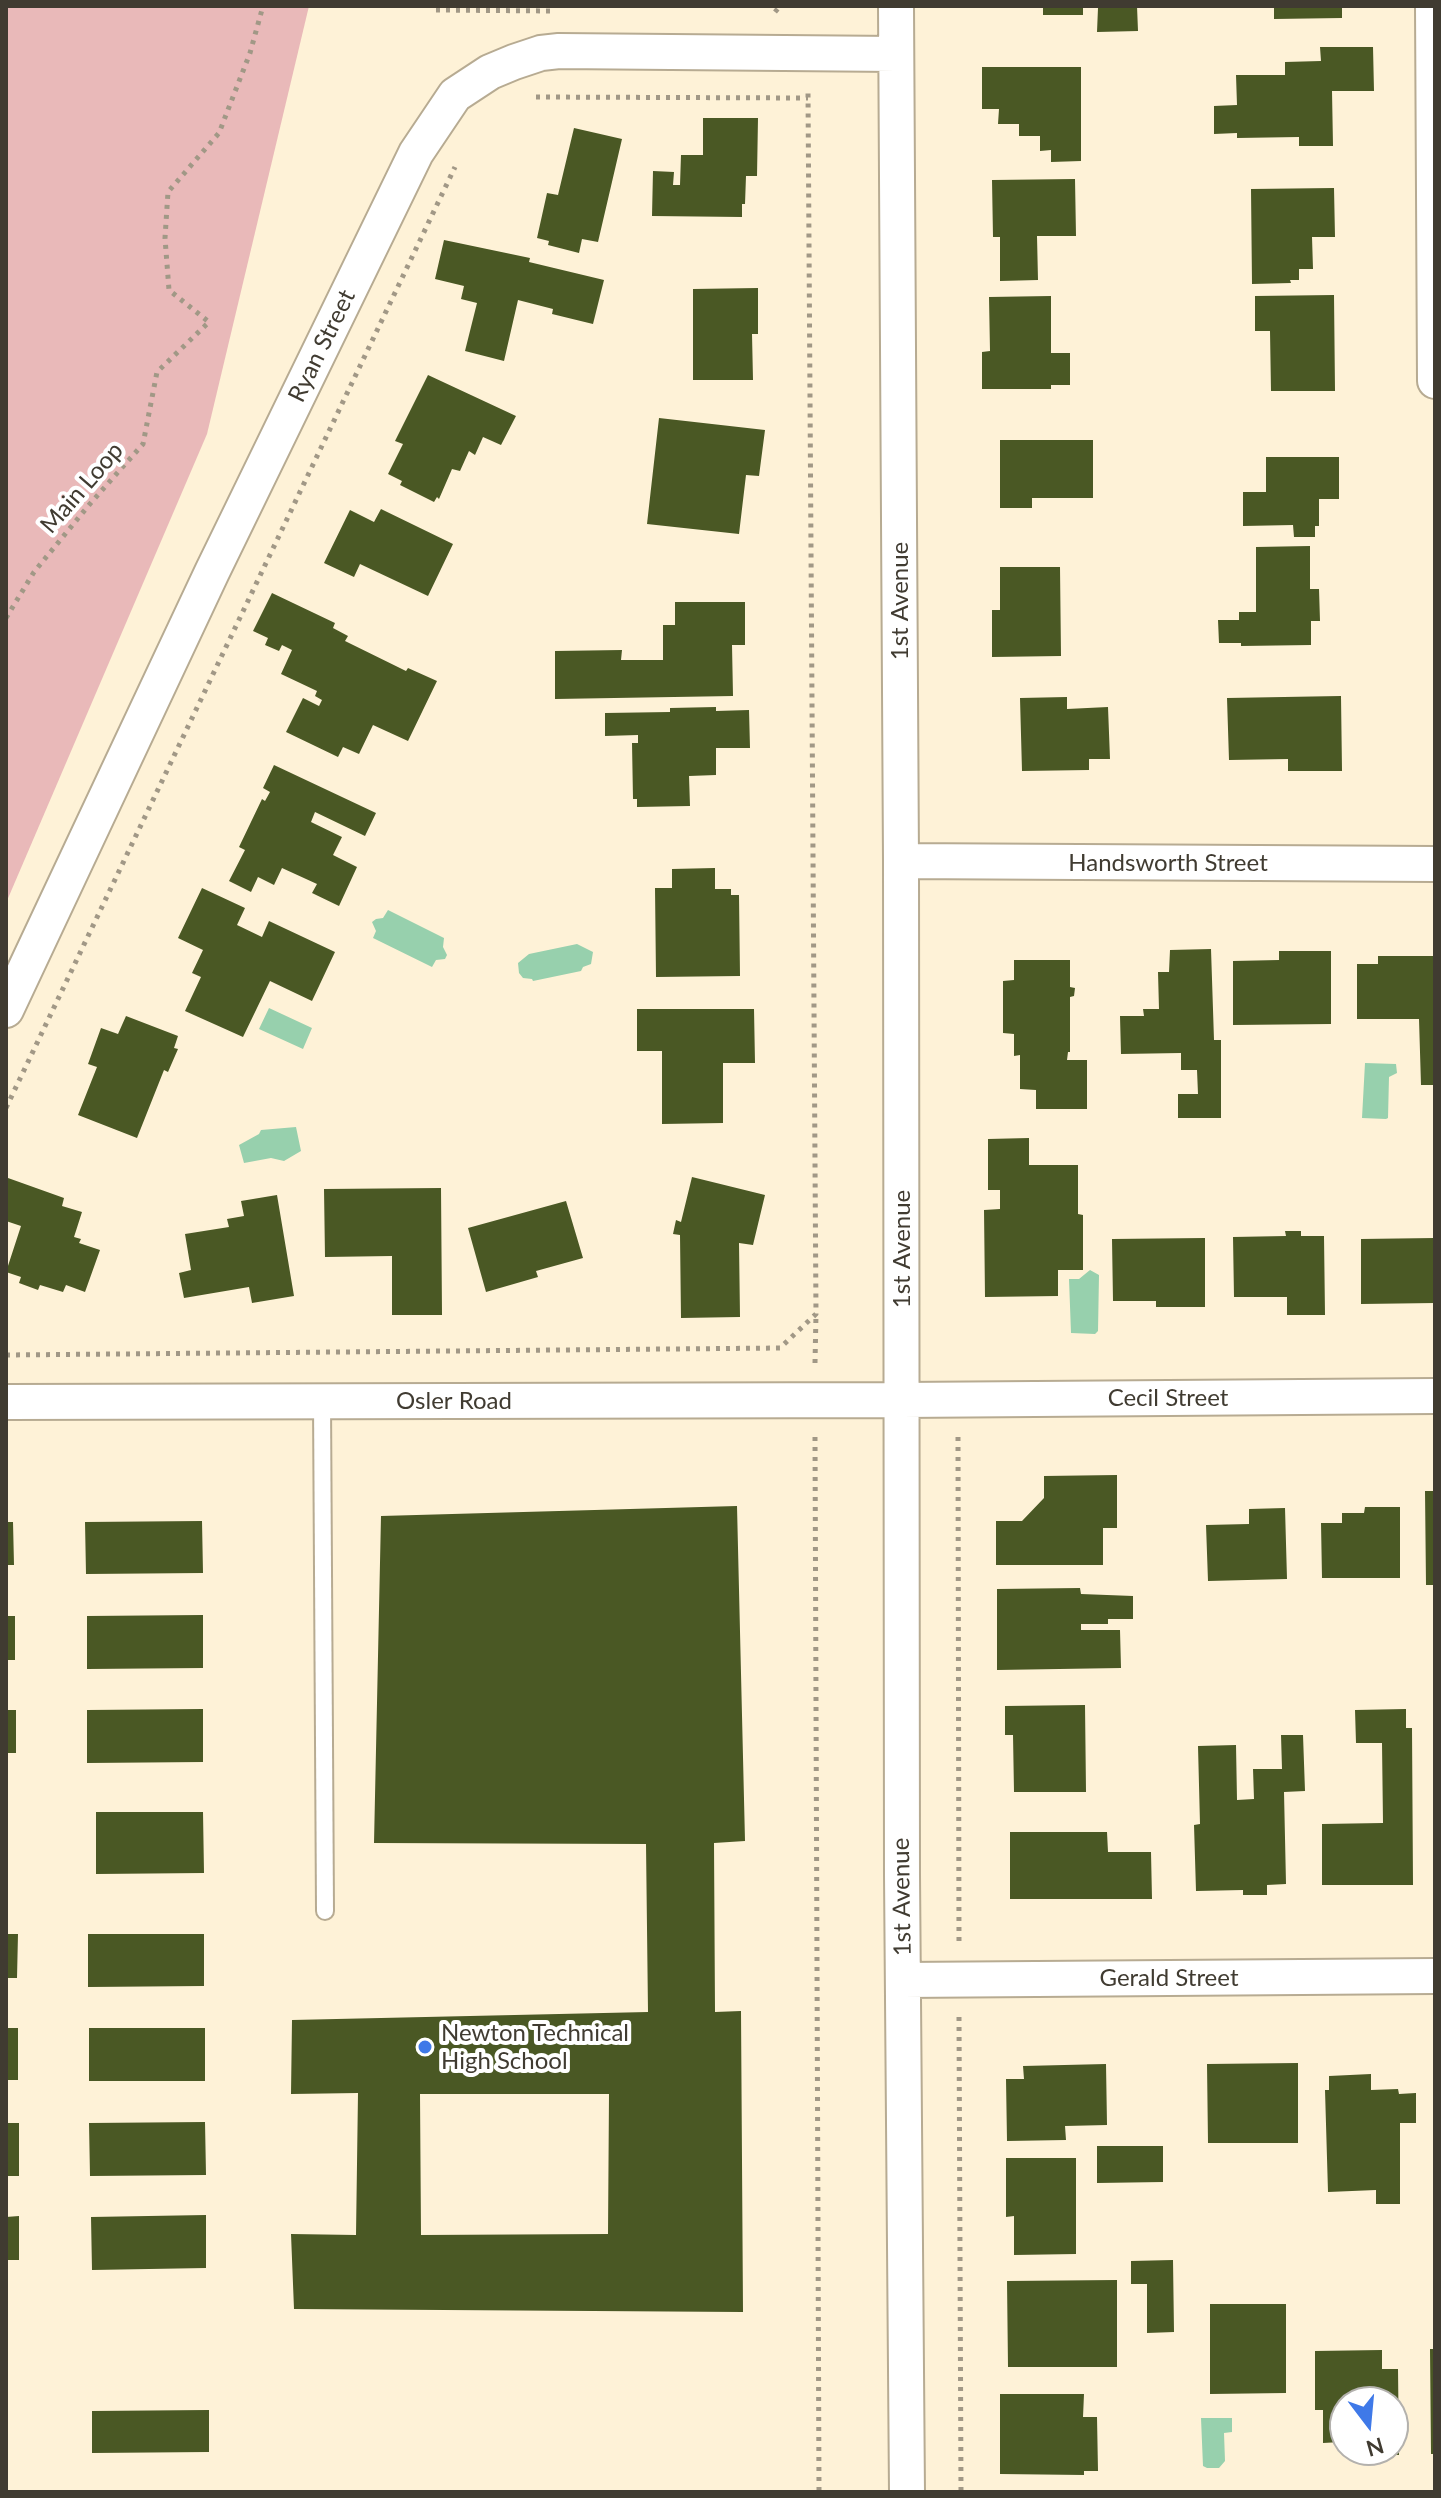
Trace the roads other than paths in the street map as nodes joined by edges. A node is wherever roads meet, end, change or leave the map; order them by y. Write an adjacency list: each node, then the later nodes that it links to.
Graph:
1 (896, 6): 3 (street, 1st Avenue)
2 (1433, 6): 4 (street)
3 (896, 54): 5 (street, 1st Avenue); 7 (street, Ryan Street)
4 (1435, 381)
5 (901, 861): 6 (street, Handsworth Street); 9 (street, 1st Avenue)
6 (1435, 864)
7 (6, 1010)
8 (1435, 1396): 9 (street, Cecil Street)
9 (902, 1400): 10 (street, Osler Road); 14 (street, 1st Avenue)
10 (322, 1401): 11 (street, Osler Road); 12 (lane)
11 (6, 1402)
12 (325, 1911)
13 (1435, 1976): 14 (street, Gerald Street)
14 (903, 1980): 15 (street, 1st Avenue)
15 (907, 2492)

